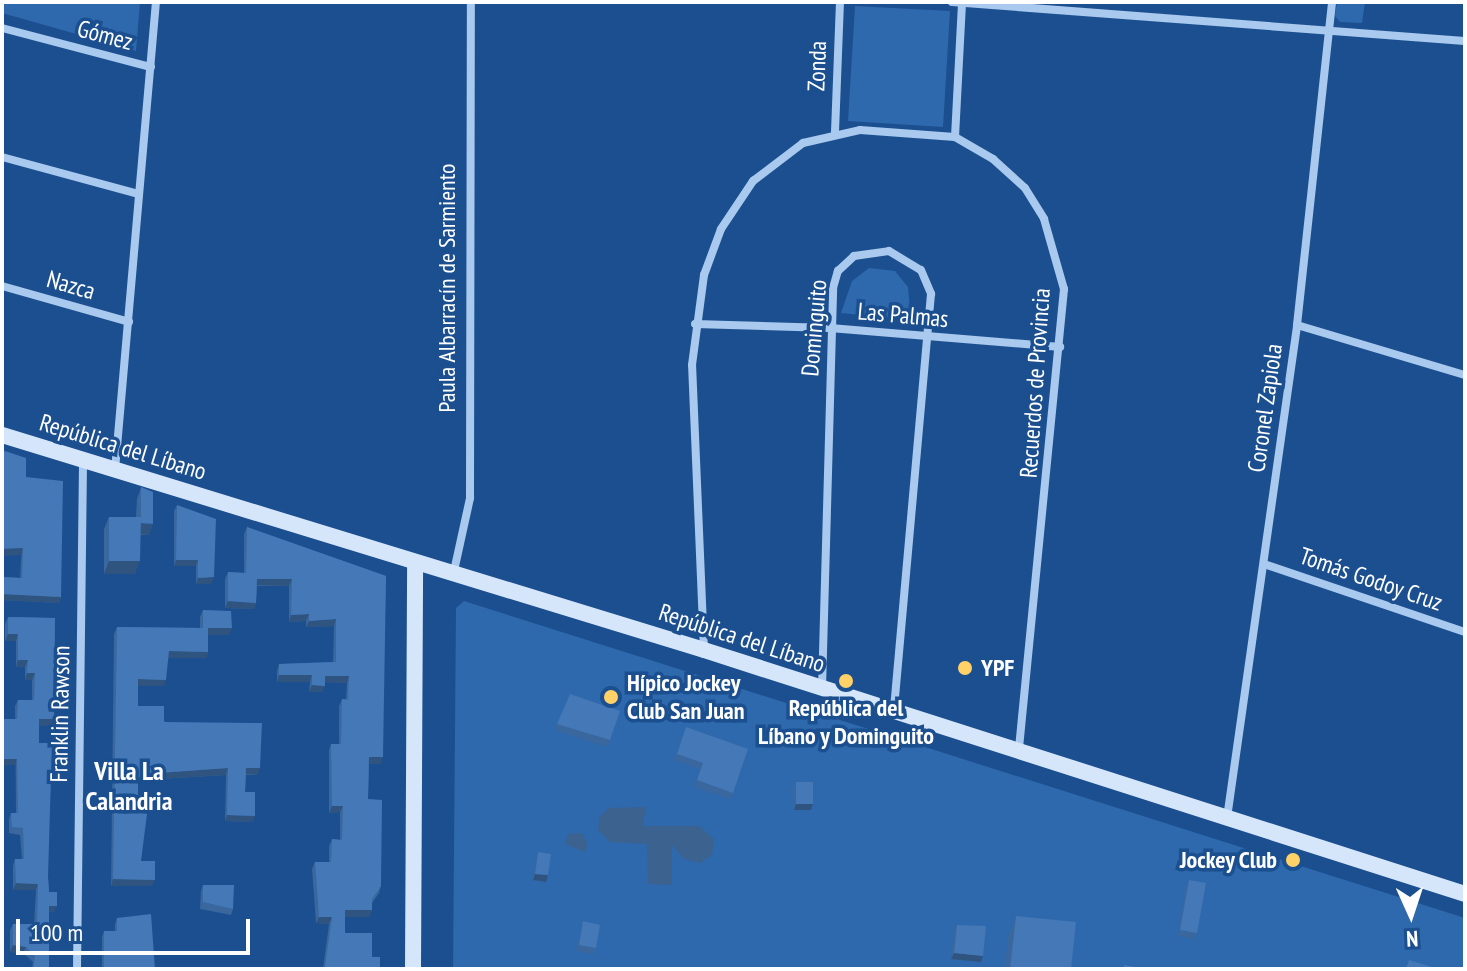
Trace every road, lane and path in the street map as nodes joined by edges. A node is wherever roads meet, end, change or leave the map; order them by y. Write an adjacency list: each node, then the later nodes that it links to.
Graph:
1 (156, 2): 10 (street)
2 (471, 2): 28 (street, Paula Albarracín de Sarmiento)
3 (840, 2): 11 (street, Zonda)
4 (952, 2): 5 (street)
5 (962, 2): 8 (street); 12 (street)
6 (1332, 2): 8 (street, Coronel Zapiola)
7 (2, 28): 10 (street, Gómez)
8 (1329, 35): 9 (street); 18 (street, Coronel Zapiola)
9 (1465, 41)
10 (151, 67): 14 (street)
11 (835, 132): 12 (street, Recuerdos de Provincia); 17 (street, Recuerdos de Provincia)
12 (955, 137): 21 (street, Recuerdos de Provincia)
13 (2, 157): 14 (street)
14 (138, 194): 16 (street)
15 (2, 286): 16 (street, Nazca)
16 (129, 322): 25 (street)
17 (695, 324): 19 (street, Las Palmas); 30 (street, Recuerdos de Provincia)
18 (1297, 325): 22 (street); 27 (street, Coronel Zapiola)
19 (830, 328): 20 (street, Las Palmas); 20 (street, Dominguito); 31 (street, Dominguito)
20 (929, 338): 21 (street, Las Palmas); 32 (street, Dominguito)
21 (1060, 347): 33 (street, Recuerdos de Provincia)
22 (1465, 375)
23 (2, 435): 24 (main road, República del Líbano)
24 (83, 460): 25 (main road, República del Líbano); 36 (street, Franklin Rawson)
25 (115, 470): 26 (main road, República del Líbano)
26 (415, 563): 28 (main road, República del Líbano); 37 (main road)
27 (1264, 564): 29 (street, Tomás Godoy Cruz); 34 (street, Coronel Zapiola)
28 (454, 571): 30 (main road, República del Líbano)
29 (1465, 632)
30 (704, 650): 31 (main road, República del Líbano)
31 (822, 689): 32 (main road, República del Líbano)
32 (894, 712): 33 (main road, República del Líbano)
33 (1019, 752): 34 (main road, República del Líbano)
34 (1227, 818): 35 (main road, República del Líbano)
35 (1465, 894)
36 (77, 969)
37 (413, 969)

